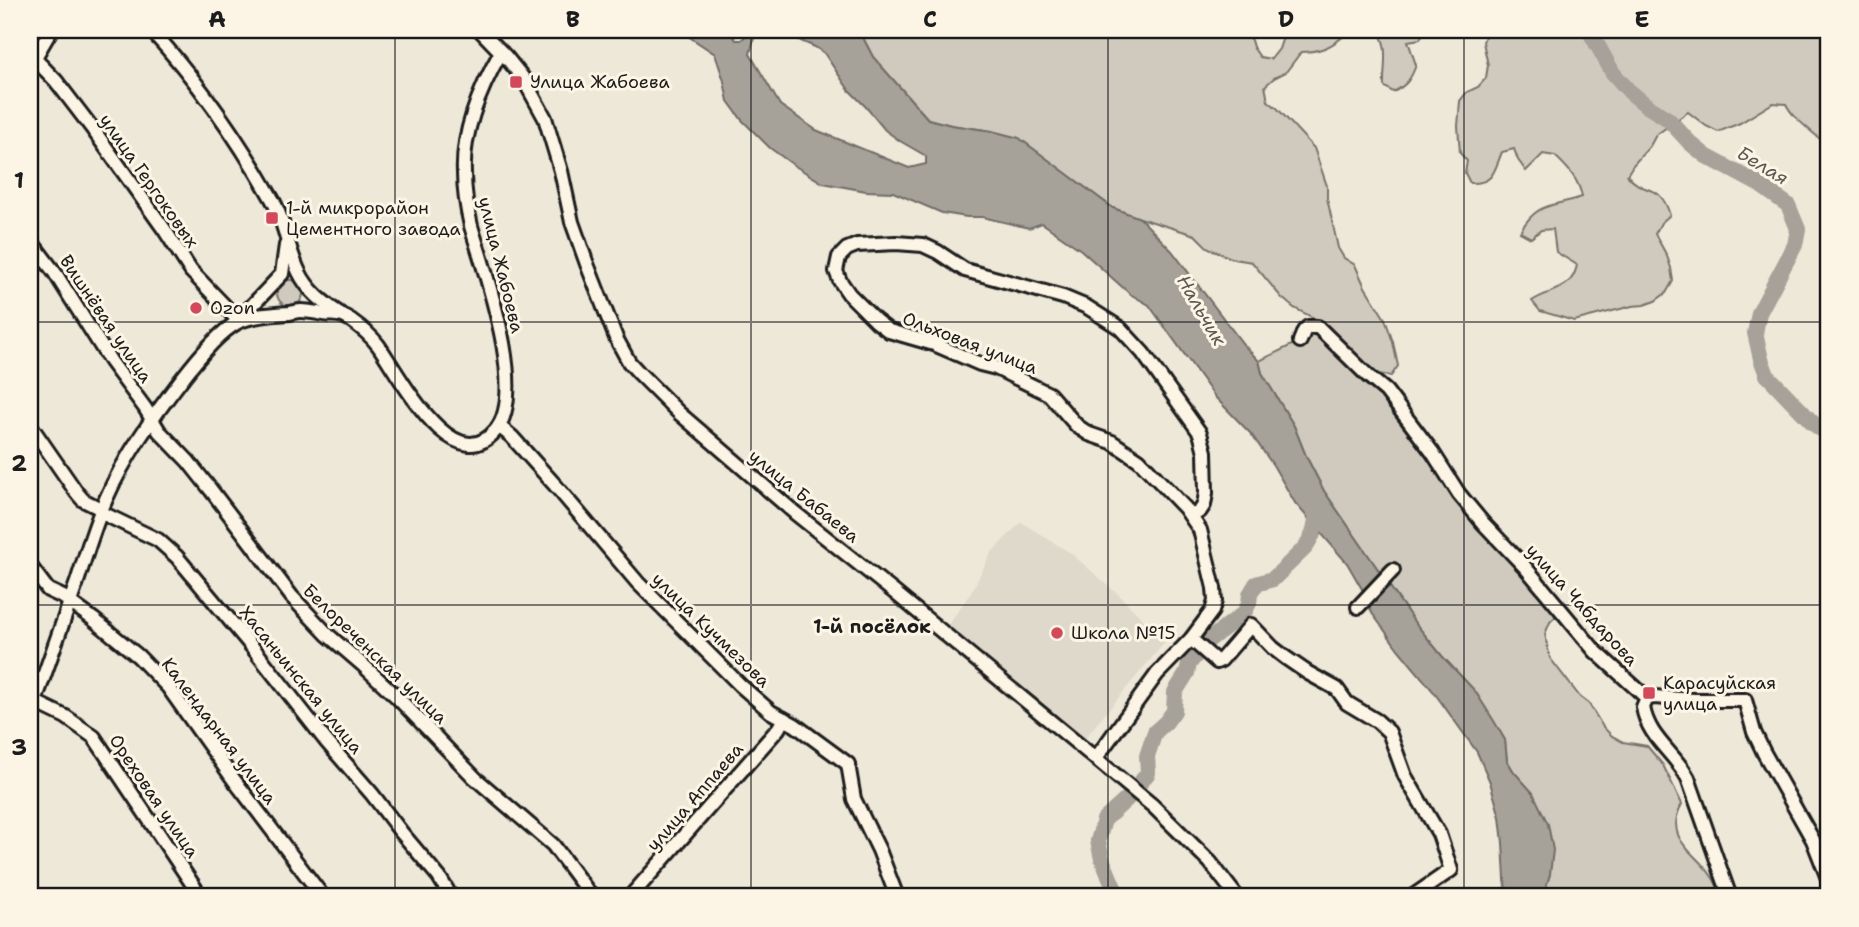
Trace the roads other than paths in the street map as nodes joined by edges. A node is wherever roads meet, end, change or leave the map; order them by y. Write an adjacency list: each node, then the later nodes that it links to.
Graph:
1 (51, 30): 5 (street)
2 (151, 30): 6 (street)
3 (480, 30): 4 (street, улица Бабаева)
4 (501, 52): 16 (street, улица Жабоева); 27 (street, улица Бабаева)
5 (32, 62): 12 (street, улица Гергоковых)
6 (286, 234): 8 (street); 9 (street)
7 (30, 240): 14 (street, Вишнёвая улица)
8 (278, 278): 9 (street); 10 (street); 12 (street)
9 (304, 279): 10 (street); 11 (street)
10 (296, 312): 11 (street); 12 (street)
11 (342, 316): 16 (street)
12 (239, 321): 14 (street)
13 (1300, 341): 24 (street, улица Чабдарова)
14 (152, 419): 17 (street); 32 (street, Белореченская улица)
15 (30, 425): 17 (street, Хасаньинская улица)
16 (499, 426): 26 (street, улица Кучмезова)
17 (101, 510): 21 (street); 31 (street, Хасаньинская улица)
18 (1192, 516): 18 (street, Ольховая улица); 23 (street, Ольховая улица)
19 (30, 566): 21 (street, Календарная улица)
20 (1392, 572): 22 (street)
21 (70, 603): 25 (street); 30 (street, Календарная улица)
22 (1358, 606)
23 (1193, 641): 27 (street, Ольховая улица); 36 (street)
24 (1647, 698): 28 (street); 37 (street)
25 (31, 709): 29 (street, Ореховая улица)
26 (783, 719): 33 (street, улица Аппаева); 34 (street, улица Кучмезова)
27 (1096, 758): 35 (street, улица Бабаева)
28 (1829, 881)
29 (201, 897)
30 (323, 897)
31 (447, 897)
32 (592, 897)
33 (630, 897)
34 (898, 897)
35 (1237, 897)
36 (1412, 897)
37 (1730, 897)

